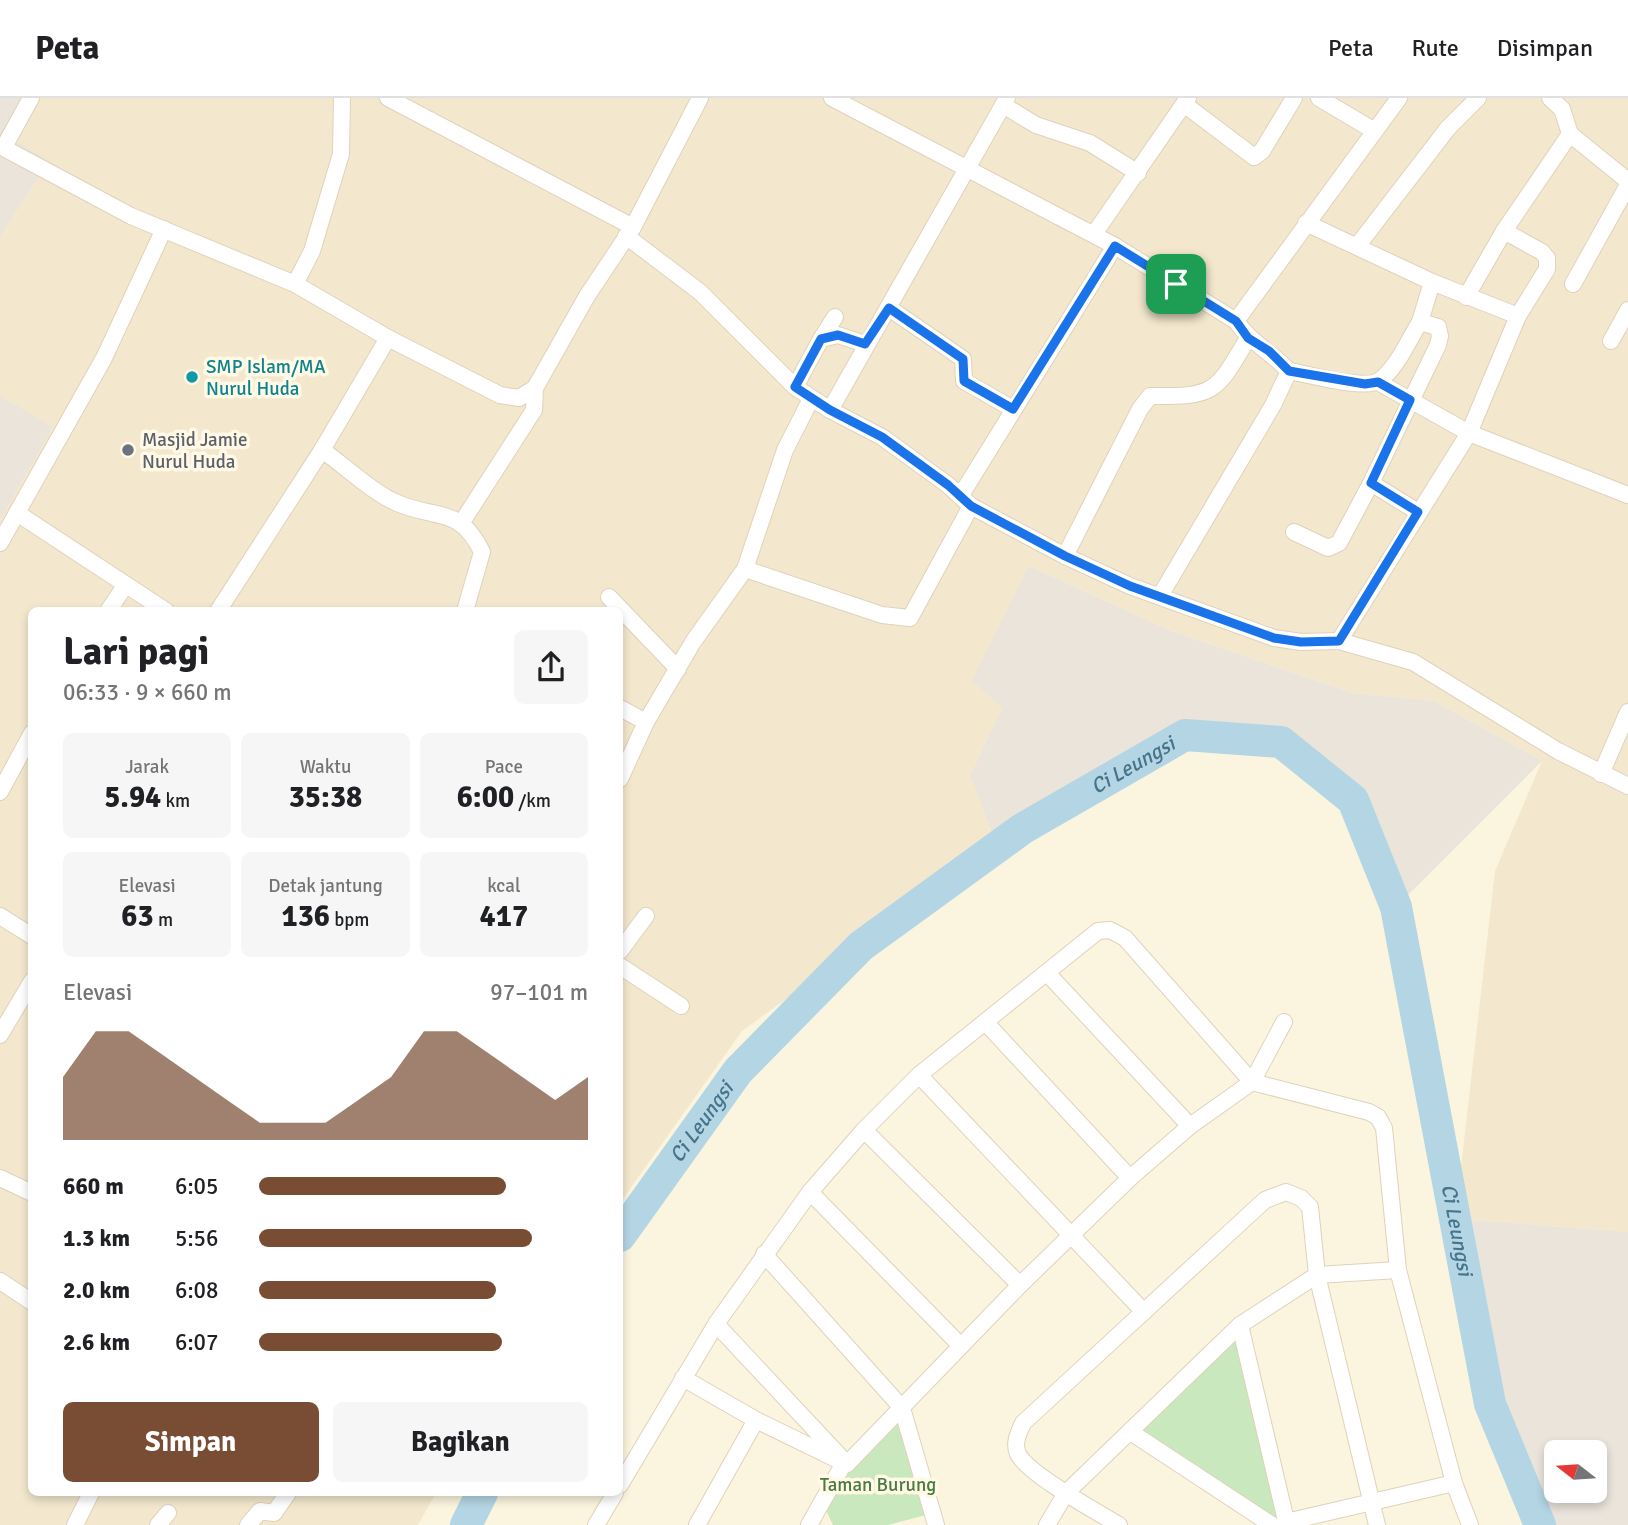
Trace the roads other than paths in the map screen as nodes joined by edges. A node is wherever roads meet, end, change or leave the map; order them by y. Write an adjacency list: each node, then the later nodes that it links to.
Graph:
1 (31, 98): 15 (street)
2 (342, 98): 27 (street)
3 (388, 98): 21 (street)
4 (700, 98): 21 (street)
5 (832, 98): 16 (street)
6 (1294, 98): 12 (street)
7 (1319, 98): 13 (street)
8 (1399, 98): 13 (street)
9 (1478, 98): 24 (street)
10 (1550, 98): 14 (street)
11 (1005, 101): 16 (street); 17 (street)
12 (1186, 101): 17 (street)
13 (1373, 130): 19 (street)
14 (1570, 134): 18 (street); 22 (street)
15 (2, 147): 20 (street)
16 (966, 167): 23 (street); 30 (street)
17 (1139, 173): 23 (street)
18 (1628, 183): 28 (street)
19 (1306, 223): 24 (street); 34 (street)
20 (164, 229): 27 (street); 55 (street)
21 (630, 231): 43 (street); 44 (street)
22 (1504, 231): 29 (street); 32 (street)
23 (1094, 234): 25 (street)
24 (1358, 245): 26 (street)
25 (1115, 246): 34 (street); 47 (street)
26 (1432, 282): 29 (street); 35 (street)
27 (295, 284): 36 (street)
28 (1573, 284)
29 (1466, 297): 32 (street)
30 (889, 308): 40 (street); 47 (street)
31 (1628, 310): 39 (street)
32 (1518, 316): 49 (street)
33 (835, 317): 38 (street)
34 (1236, 321): 37 (street)
35 (1420, 322): 42 (street); 46 (street)
36 (388, 338): 44 (street); 50 (street)
37 (1248, 338): 41 (street); 59 (street)
38 (821, 339): 40 (street); 43 (street)
39 (1611, 341)
40 (865, 344): 48 (street)
41 (1289, 371): 42 (street); 62 (street)
42 (1378, 382): 46 (street)
43 (795, 387): 45 (street)
44 (535, 388): 56 (street)
45 (811, 399): 48 (street); 60 (street)
46 (1410, 400): 49 (street); 51 (street)
47 (1013, 409): 53 (street)
48 (830, 410): 53 (street)
49 (1469, 433): 52 (street); 54 (street)
50 (322, 450): 56 (street); 66 (street)
51 (1371, 483): 54 (street); 57 (street)
52 (1628, 495)
53 (966, 500): 59 (street); 60 (street)
54 (1418, 512): 70 (street)
55 (17, 513): 58 (street); 61 (street)
56 (462, 522): 67 (street)
57 (1294, 532)
58 (0, 543)
59 (1065, 556): 62 (street)
60 (745, 569): 71 (street)
61 (125, 586): 64 (street); 65 (street)
62 (1160, 596): 70 (street)
63 (608, 597): 68 (street)
64 (111, 607)
65 (159, 607)
66 (221, 607)
67 (466, 607)
68 (618, 607)
69 (623, 612): 71 (street)
70 (1339, 641): 77 (street)
71 (678, 669): 74 (street)
72 (623, 710): 74 (street)
73 (1628, 712): 77 (street)
74 (646, 722): 76 (street)
75 (28, 740): 79 (street)
76 (623, 772)
77 (1601, 774): 78 (street)
78 (1628, 786)
79 (0, 792)
80 (0, 916): 82 (street)
81 (646, 916): 83 (street)
82 (28, 934)
83 (623, 947)
84 (623, 968): 87 (street)
85 (1048, 974): 89 (street); 92 (street); 93 (street)
86 (28, 988): 90 (street)
87 (681, 1006)
88 (1283, 1021): 92 (street)
89 (986, 1023): 91 (street); 96 (street)
90 (0, 1035)
91 (919, 1076): 94 (street); 99 (street)
92 (1252, 1082): 93 (street); 101 (street)
93 (1190, 1126): 96 (street)
94 (864, 1130): 98 (street); 104 (street)
95 (0, 1178): 97 (street)
96 (1130, 1178): 99 (street)
97 (28, 1191)
98 (810, 1192): 100 (street); 109 (street)
99 (1073, 1235): 104 (street); 106 (street)
100 (764, 1254): 107 (street); 111 (street)
101 (1398, 1270): 102 (street); 116 (street)
102 (1317, 1275): 106 (street); 108 (street); 121 (street)
103 (0, 1281): 105 (street)
104 (1020, 1285): 109 (street)
105 (28, 1299)
106 (1144, 1312): 117 (street)
107 (716, 1324): 110 (street); 114 (street)
108 (1240, 1325): 113 (street); 122 (street)
109 (960, 1345): 111 (street)
110 (683, 1378): 112 (street); 115 (street)
111 (902, 1408): 114 (street); 128 (street)
112 (756, 1420): 114 (street); 126 (street)
113 (1132, 1433): 117 (street); 122 (street)
114 (846, 1463): 127 (street)
115 (623, 1480)
116 (1454, 1483): 121 (street); 132 (street)
117 (1066, 1493): 129 (street); 130 (street)
118 (90, 1496): 123 (street)
119 (287, 1496): 124 (street)
120 (613, 1496): 125 (street)
121 (1370, 1502): 122 (street); 131 (street)
122 (1281, 1524)
123 (75, 1525)
124 (248, 1525)
125 (596, 1525)
126 (697, 1525)
127 (809, 1525)
128 (936, 1525)
129 (1047, 1525)
130 (1119, 1525)
131 (1377, 1525)
132 (1470, 1525)

